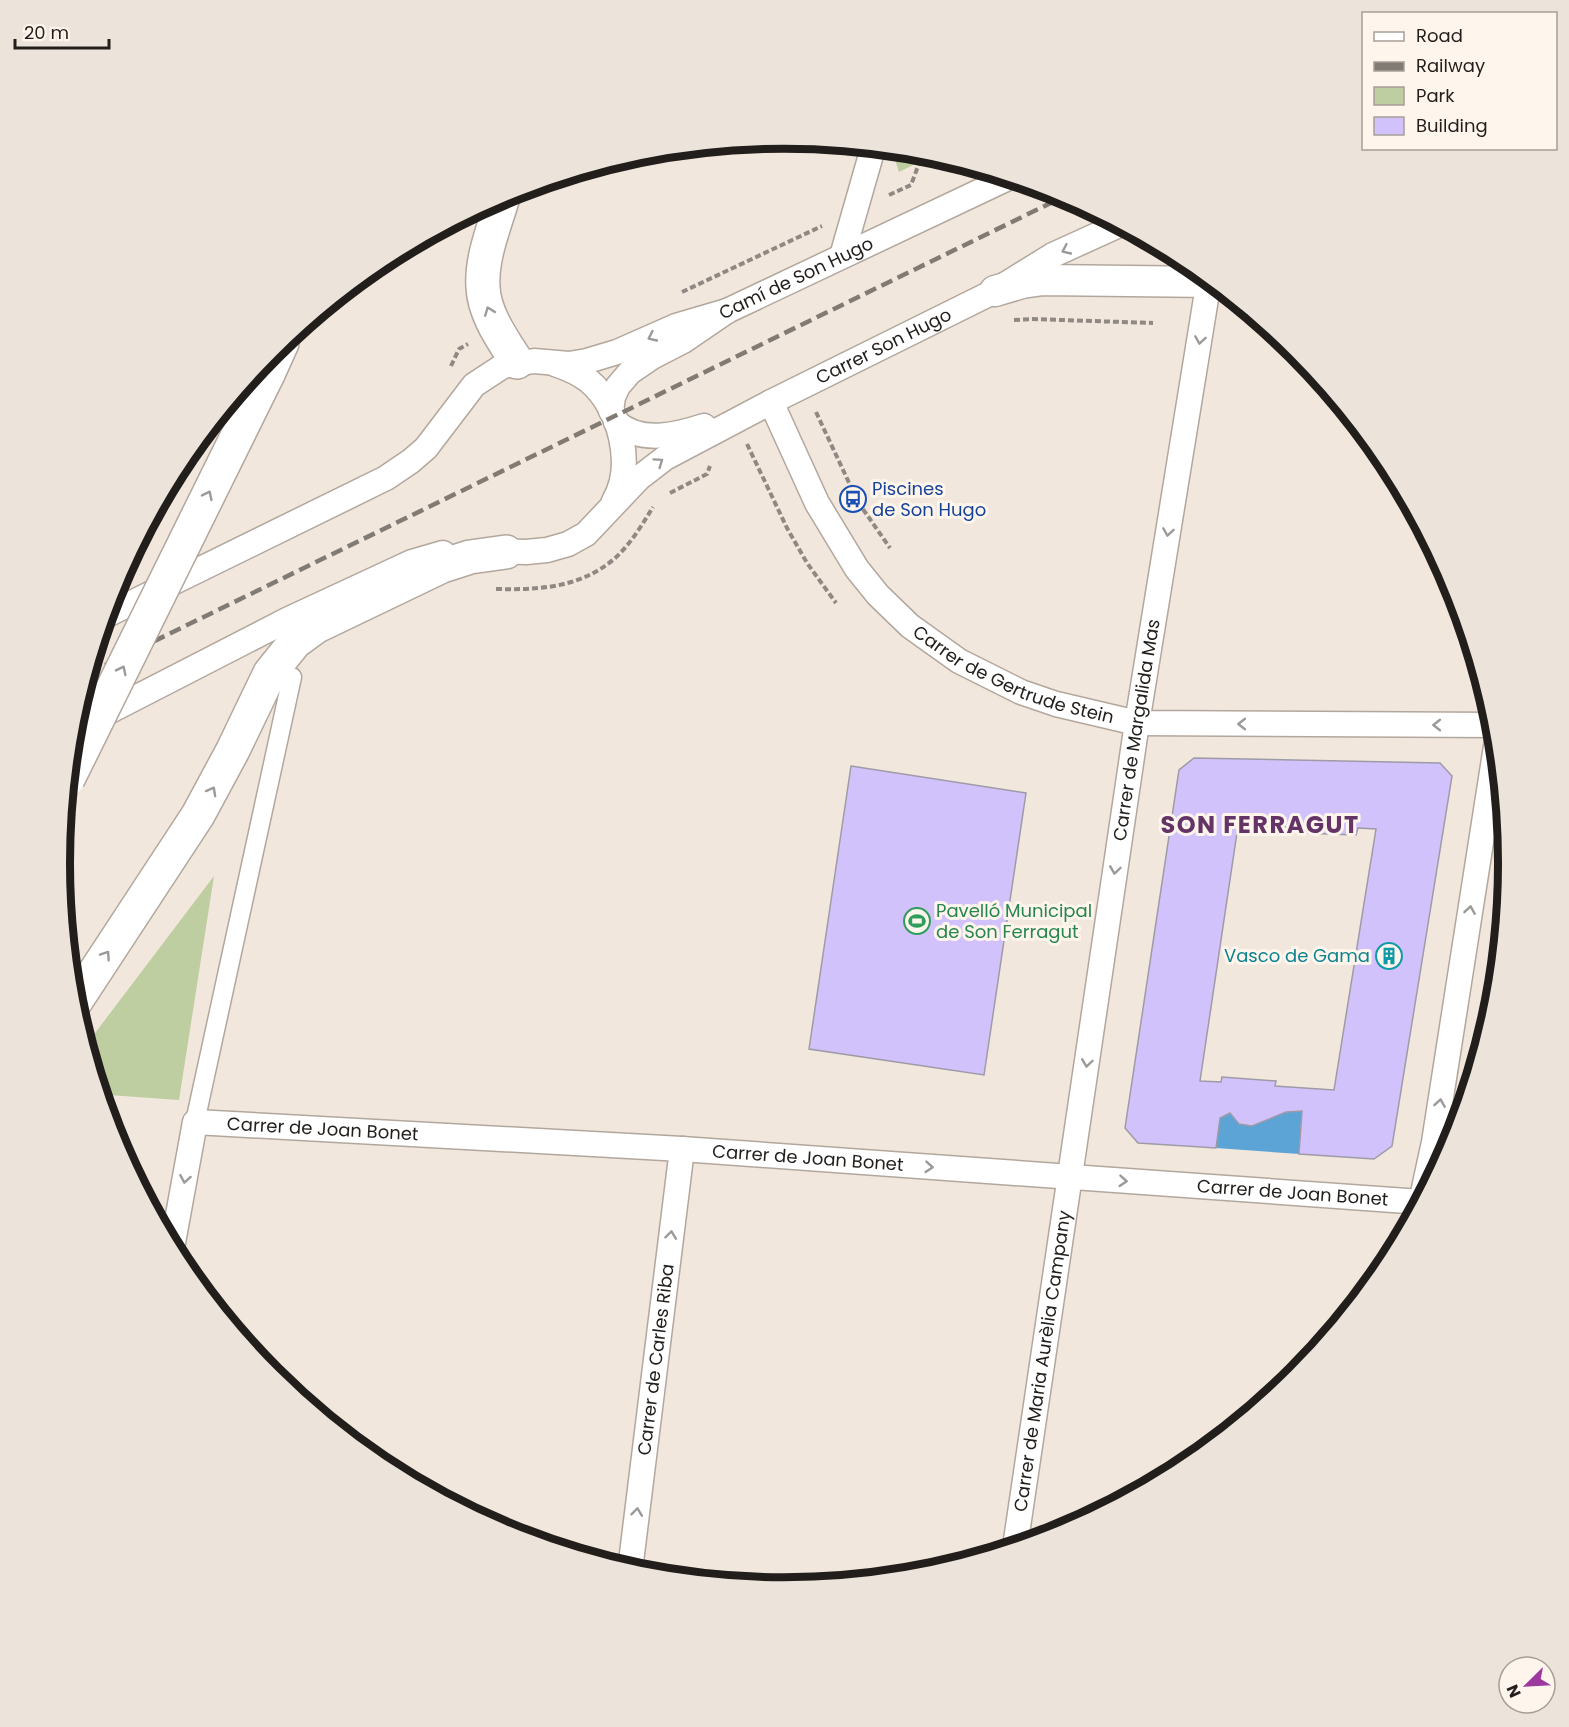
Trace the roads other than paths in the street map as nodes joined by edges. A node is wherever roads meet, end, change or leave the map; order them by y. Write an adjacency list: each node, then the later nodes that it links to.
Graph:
1 (871, 155): 5 (street)
2 (998, 182): 5 (street, Camí de Son Hugo)
3 (499, 210): 10 (highway, one-way to 3)
4 (1111, 229): 8 (street, Carrer Son Hugo, one-way to 8)
5 (842, 256): 9 (street, Camí de Son Hugo)
6 (1196, 281): 8 (street)
7 (1209, 290): 19 (street, Carrer de Margalida Mas, one-way to 19)
8 (995, 291): 13 (street, Carrer Son Hugo)
9 (727, 311): 11 (street, one-way to 11); 14 (street, Camí de Son Hugo)
10 (517, 362): 11 (street); 17 (street)
11 (550, 362): 14 (street)
12 (270, 370): 22 (highway, one-way to 12, bridge)
13 (771, 402): 14 (street); 15 (street, one-way to 13); 19 (street, Carrer de Gertrude Stein)
14 (614, 416): 15 (street)
15 (602, 518): 16 (street)
16 (506, 552): 20 (street); 24 (highway, one-way to 16)
17 (118, 609)
18 (292, 677): 25 (street)
19 (1137, 723): 21 (street, Carrer de Gertrude Stein, one-way to 19); 28 (street, Carrer de Margalida Mas, one-way to 28)
20 (84, 724)
21 (1485, 725)
22 (79, 757)
23 (1492, 771): 27 (street, one-way to 23)
24 (82, 991)
25 (195, 1122): 26 (street, Carrer de Joan Bonet); 30 (street, one-way to 30)
26 (682, 1149): 28 (street, Carrer de Joan Bonet, one-way to 28); 32 (street, Carrer de Carles Riba, one-way to 26)
27 (1427, 1175)
28 (1071, 1177): 29 (street, Carrer de Joan Bonet, one-way to 29); 31 (street, Carrer de Maria Aurèlia Campany)
29 (1413, 1201)
30 (175, 1234)
31 (1016, 1539)
32 (631, 1561)

